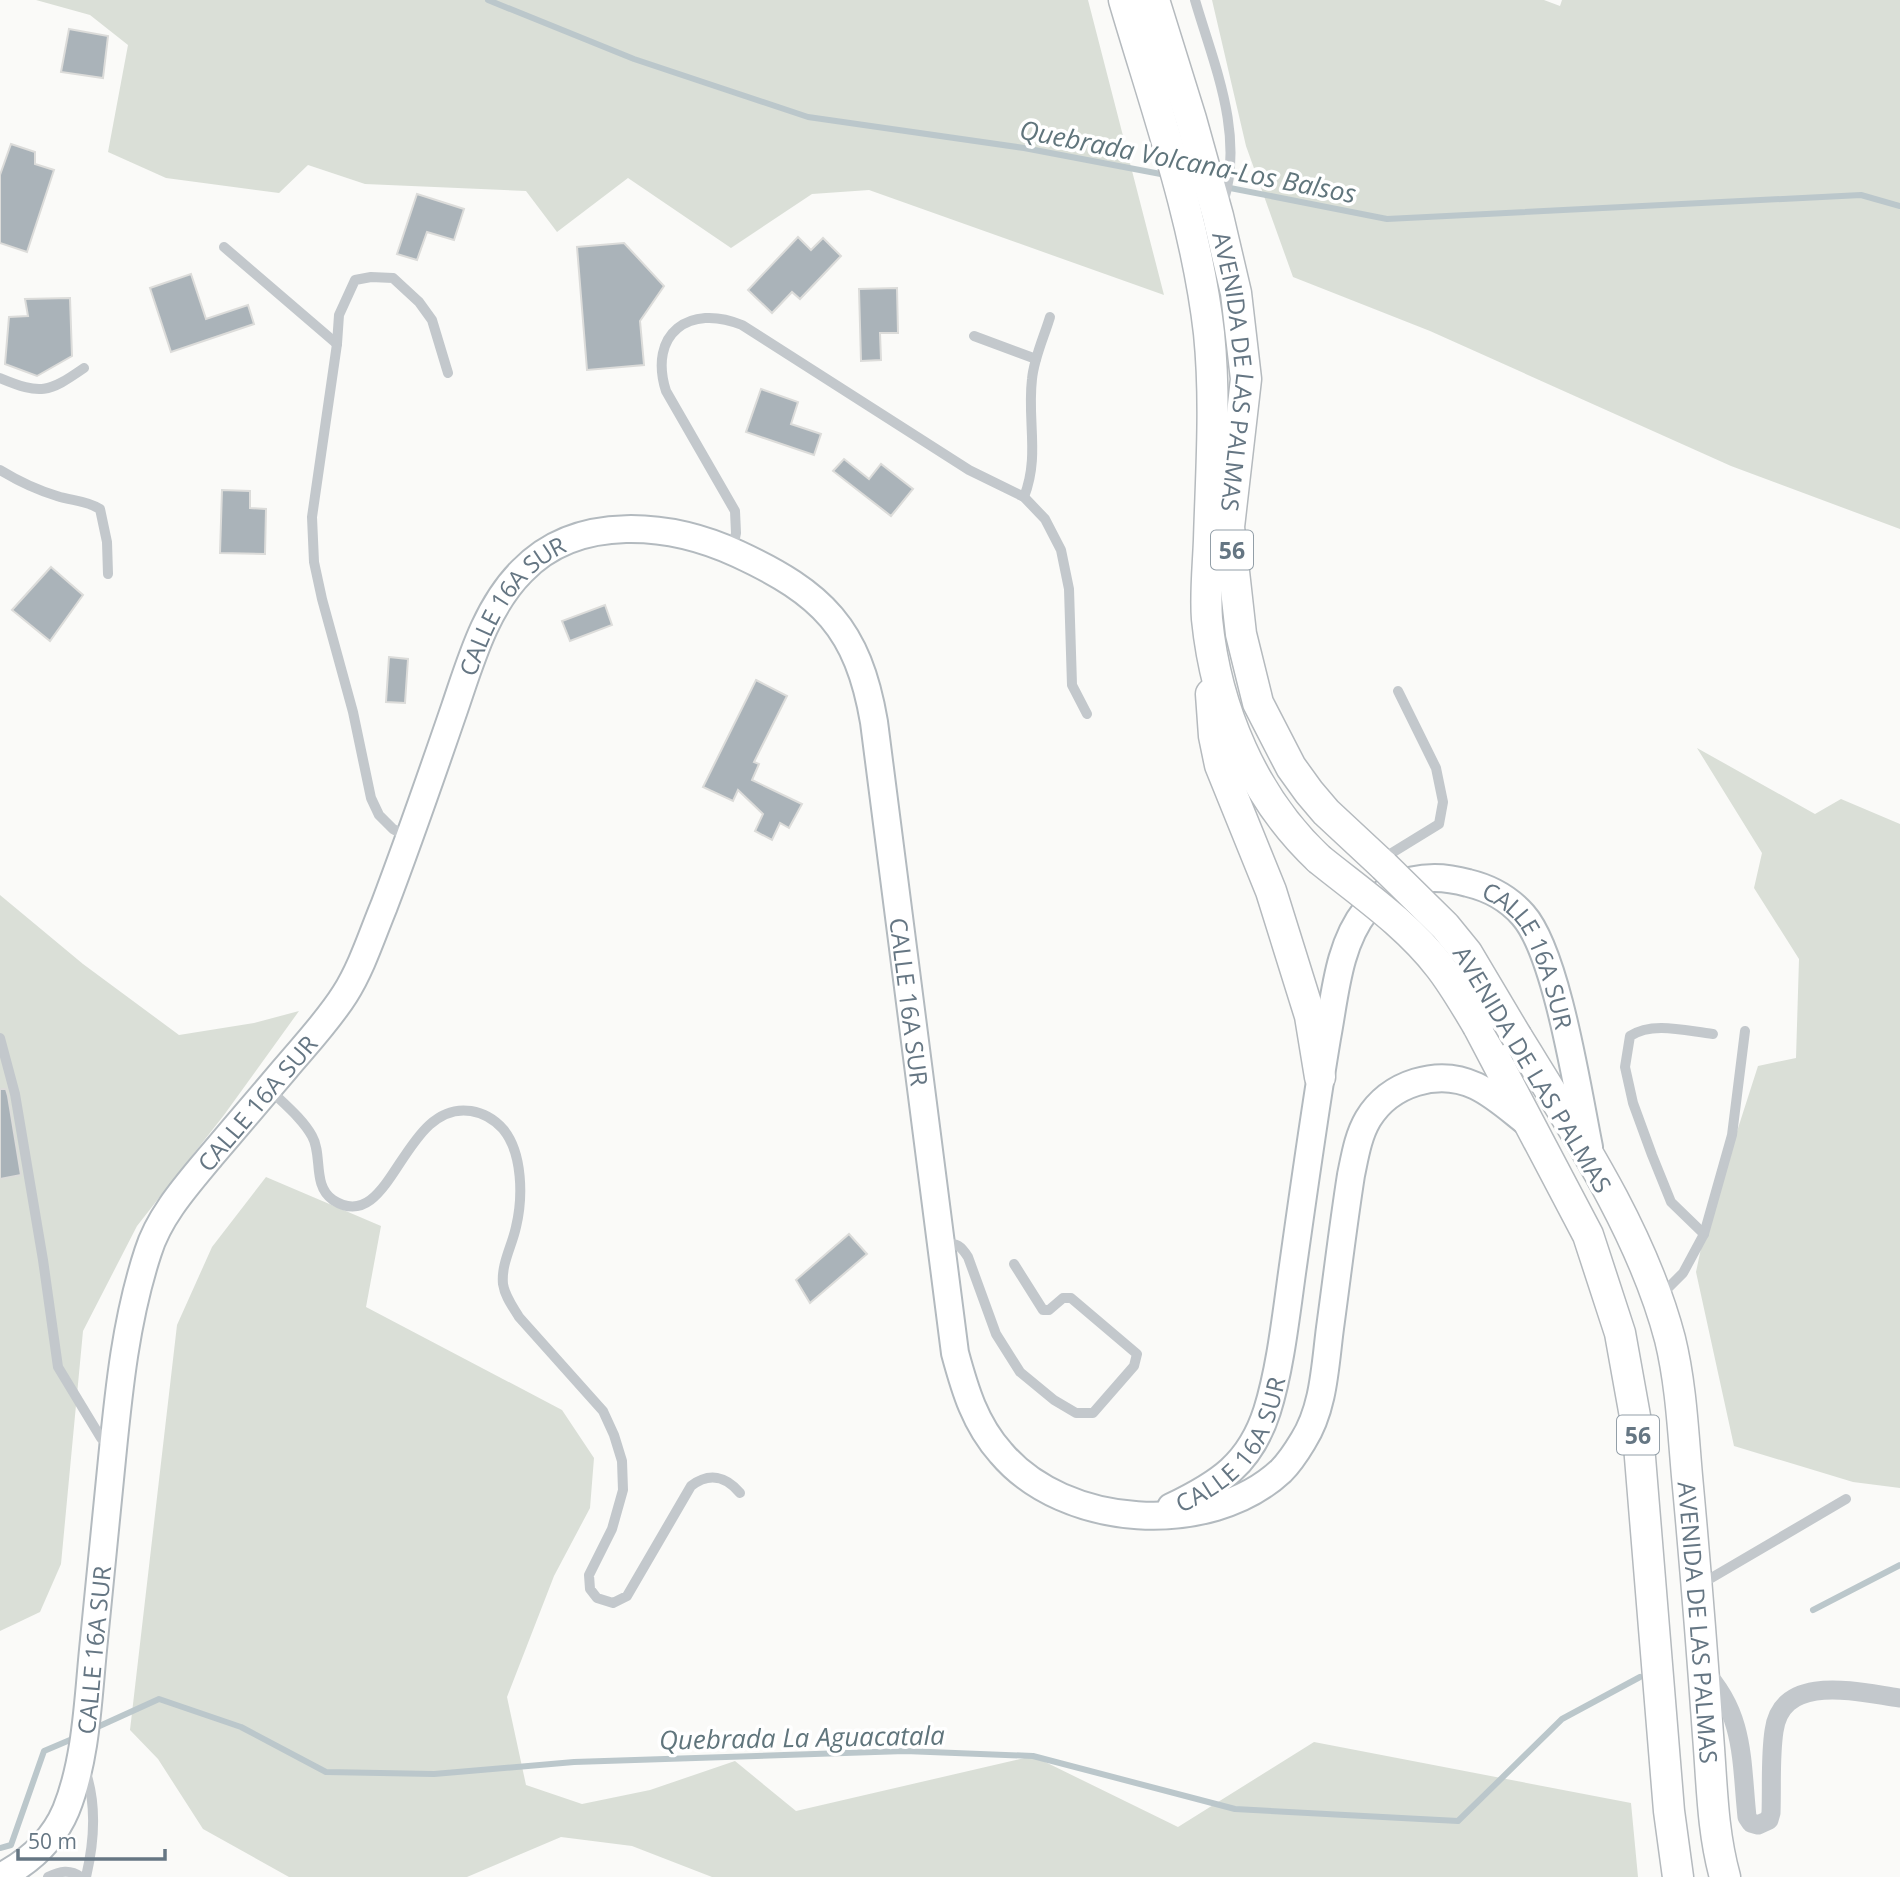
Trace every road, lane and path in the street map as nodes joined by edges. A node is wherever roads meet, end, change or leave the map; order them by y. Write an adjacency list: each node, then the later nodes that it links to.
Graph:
1 (1124, 0): 17 (main road, AVENIDA DE LAS PALMAS / 56)
2 (1154, 0): 4 (main road, AVENIDA DE LAS PALMAS / 56)
3 (1195, 0): 4 (lane)
4 (1221, 196): 21 (main road, AVENIDA DE LAS PALMAS / 56)
5 (224, 247): 8 (lane)
6 (1050, 317): 9 (lane)
7 (974, 336): 9 (lane)
8 (337, 344): 11 (lane); 20 (lane)
9 (1036, 359): 14 (lane)
10 (84, 368): 12 (lane)
11 (448, 373)
12 (0, 377)
13 (0, 470): 16 (lane)
14 (1024, 497): 15 (lane); 19 (lane)
15 (732, 551): 20 (main road, CALLE 16A SUR); 30 (main road, CALLE 16A SUR)
16 (108, 574)
17 (1213, 662): 25 (main road); 27 (main road, AVENIDA DE LAS PALMAS / 56, bridge)
18 (1398, 691): 21 (lane)
19 (1087, 714)
20 (410, 838): 26 (main road, CALLE 16A SUR)
21 (1382, 863): 28 (main road, AVENIDA DE LAS PALMAS / 56, bridge)
22 (1745, 1031): 29 (lane)
23 (1713, 1034): 29 (lane)
24 (0, 1038): 33 (lane)
25 (1320, 1077): 28 (main road, CALLE 16A SUR); 36 (main road, CALLE 16A SUR)
26 (268, 1088): 33 (main road, CALLE 16A SUR); 34 (lane)
27 (1533, 1128): 36 (main road, CALLE 16A SUR); 44 (main road, AVENIDA DE LAS PALMAS / 56)
28 (1591, 1156): 32 (main road, AVENIDA DE LAS PALMAS / 56)
29 (1704, 1234): 32 (lane)
30 (942, 1244): 31 (lane); 36 (main road, CALLE 16A SUR)
31 (1014, 1264)
32 (1657, 1300): 37 (main road, AVENIDA DE LAS PALMAS / 56)
33 (113, 1448): 40 (main road, CALLE 16A SUR)
34 (740, 1493)
35 (1846, 1499): 37 (lane)
36 (1154, 1515)
37 (1697, 1587): 39 (main road, AVENIDA DE LAS PALMAS / 56)
38 (1900, 1698): 39 (street)
39 (1723, 1740): 45 (main road, AVENIDA DE LAS PALMAS / 56)
40 (81, 1749): 41 (main road, CALLE 16A SUR); 43 (lane)
41 (0, 1877)
42 (48, 1877): 43 (lane)
43 (84, 1877)
44 (1678, 1877)
45 (1725, 1877)

